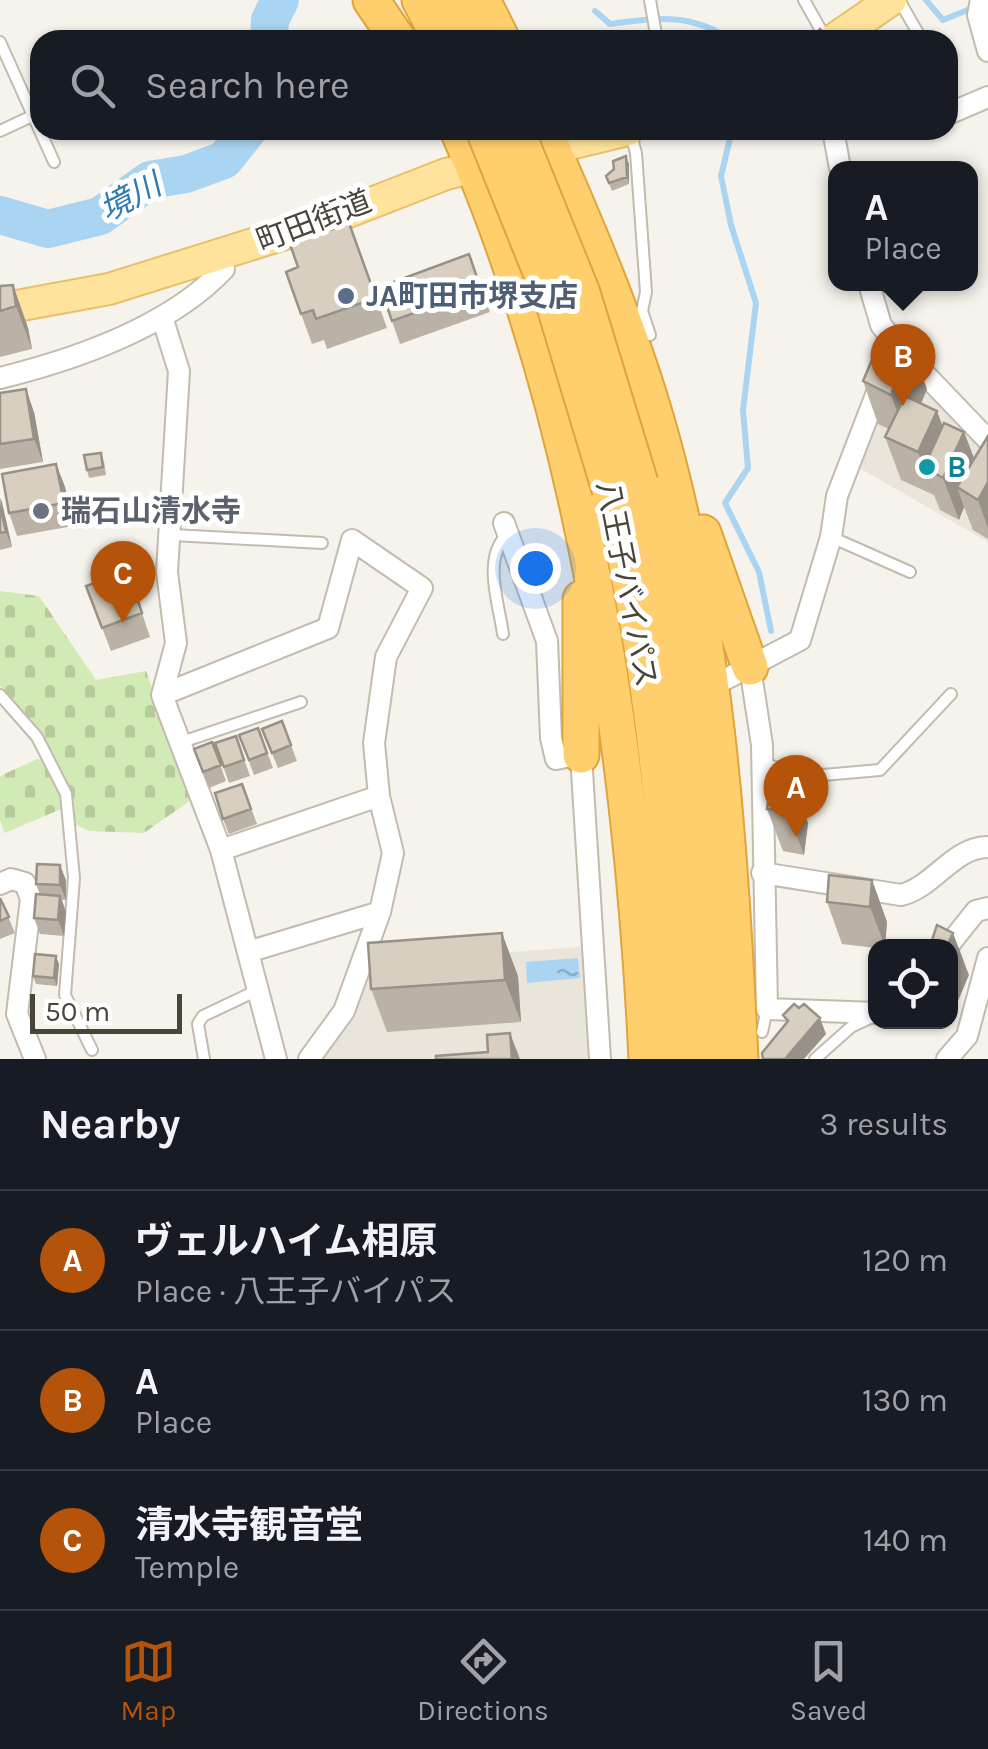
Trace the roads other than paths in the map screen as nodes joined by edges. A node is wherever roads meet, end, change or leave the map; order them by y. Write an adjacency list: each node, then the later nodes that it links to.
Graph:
1 (371, 0): 10 (highway)
2 (393, 0): 11 (highway)
3 (420, 0): 12 (highway)
4 (454, 0): 9 (highway)
5 (804, 0): 13 (lane)
6 (892, 0): 14 (main road)
7 (899, 0): 15 (lane)
8 (981, 0): 17 (street)
9 (488, 20)
10 (391, 30)
11 (409, 30)
12 (436, 30)
13 (824, 30)
14 (846, 30)
15 (916, 30)
16 (0, 42): 20 (lane)
17 (988, 51)
18 (988, 97): 19 (street)
19 (958, 110)
20 (30, 111)
21 (30, 117): 22 (lane)
22 (0, 130)
23 (43, 140): 29 (lane)
24 (462, 140): 30 (highway)
25 (488, 140): 40 (highway, 八王子バイパス, bridge)
26 (520, 140): 40 (highway, 八王子バイパス, bridge)
27 (630, 140): 35 (lane)
28 (549, 141): 30 (main road, 町田街道); 38 (highway)
29 (54, 162)
30 (474, 166): 31 (main road, 町田街道); 45 (highway)
31 (221, 255): 33 (main road, 町田街道); 34 (street)
32 (871, 291): 36 (street)
33 (0, 309)
34 (162, 317): 37 (street); 42 (street)
35 (650, 335)
36 (895, 343): 39 (street); 43 (street)
37 (0, 378)
38 (655, 416): 48 (highway); 66 (highway)
39 (988, 440)
40 (625, 487): 79 (highway, 八王子バイパス); 80 (highway, 八王子バイパス)
41 (507, 528): 47 (lane); 54 (street)
42 (173, 535): 44 (lane); 51 (street)
43 (832, 537): 46 (lane); 48 (street)
44 (322, 543)
45 (588, 569): 54 (highway); 78 (highway)
46 (910, 572)
47 (504, 634)
48 (736, 674): 55 (street)
49 (951, 694): 55 (lane)
50 (0, 695): 72 (lane)
51 (162, 695): 53 (street); 56 (street)
52 (302, 702): 53 (lane)
53 (179, 743): 58 (street)
54 (594, 748): 77 (street)
55 (762, 765): 59 (street)
56 (378, 796): 58 (street); 62 (street)
57 (988, 847): 59 (street)
58 (221, 850): 64 (street)
59 (762, 872): 66 (street)
60 (0, 884): 73 (street)
61 (988, 908): 63 (street)
62 (380, 912): 64 (street); 76 (street)
63 (954, 939)
64 (251, 951): 67 (street)
65 (988, 958): 82 (street)
66 (750, 960): 68 (street); 71 (highway)
67 (261, 989): 74 (lane); 75 (street)
68 (767, 1008): 69 (street); 71 (lane)
69 (868, 1014)
70 (868, 1018): 81 (lane)
71 (751, 1046)
72 (92, 1050)
73 (35, 1059)
74 (204, 1059)
75 (276, 1059)
76 (309, 1059)
77 (600, 1059)
78 (648, 1059)
79 (679, 1059)
80 (710, 1059)
81 (815, 1059)
82 (946, 1059)

